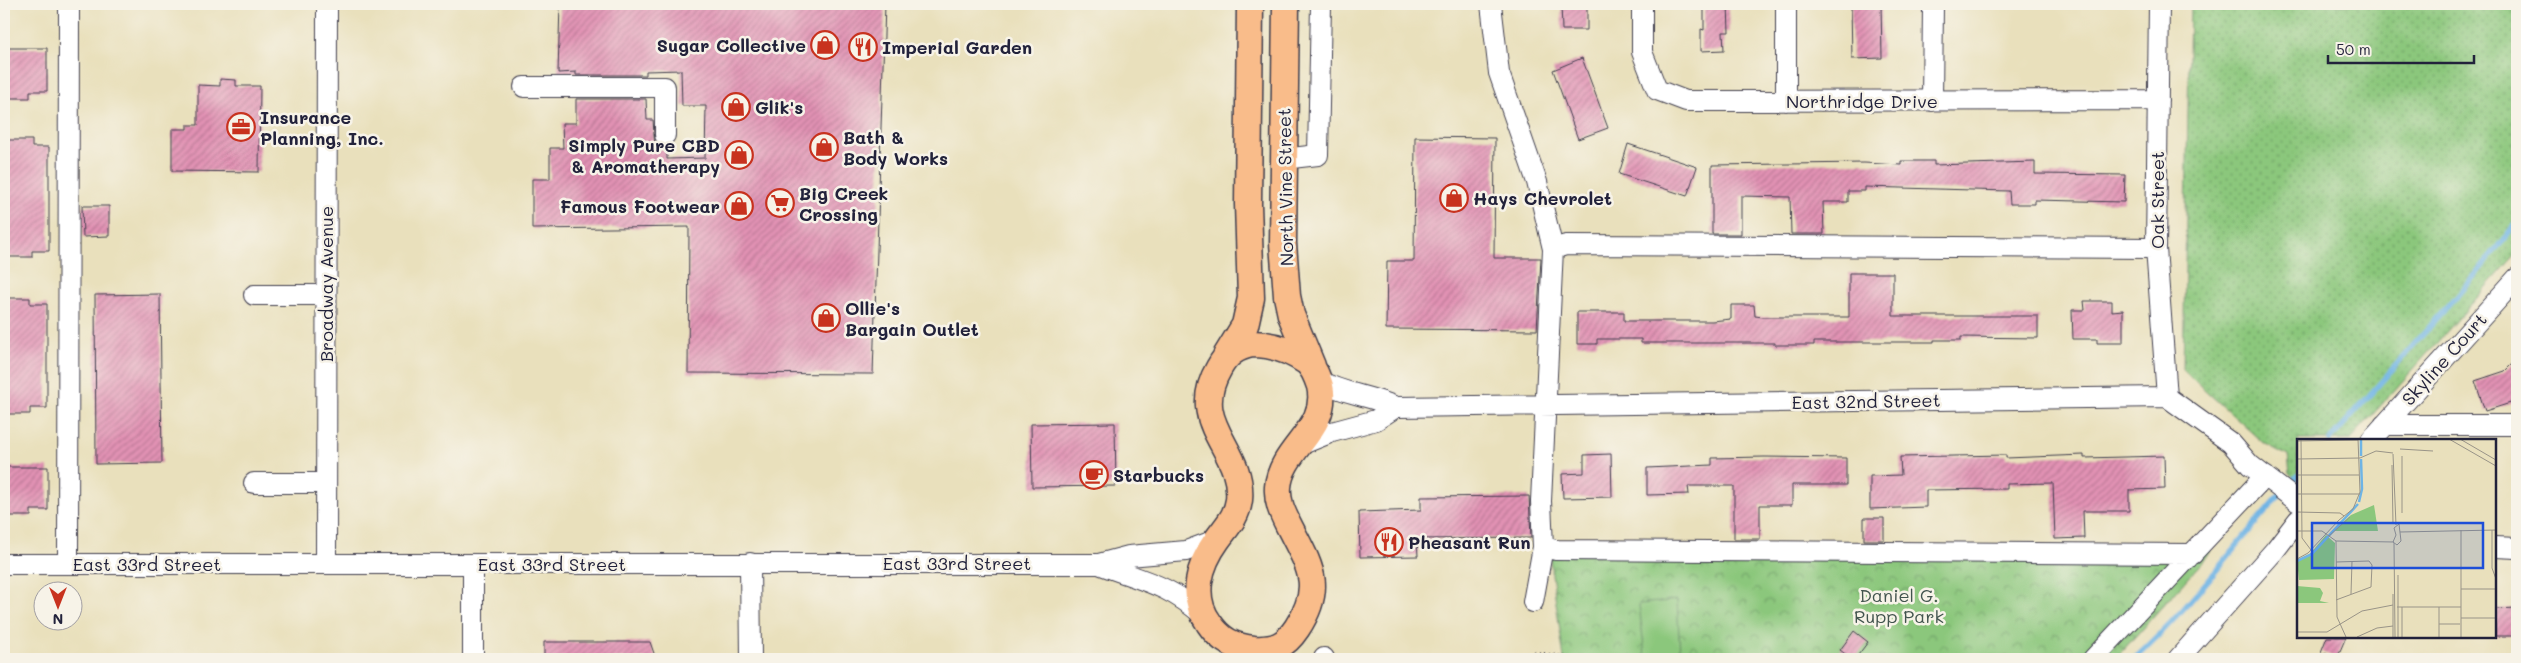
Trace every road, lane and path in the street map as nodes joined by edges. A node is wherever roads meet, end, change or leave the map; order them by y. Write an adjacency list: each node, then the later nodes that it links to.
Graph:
1 (69, 4): 43 (street)
2 (327, 4): 21 (street, Broadway Avenue)
3 (1250, 4): 22 (main road, North Vine Street)
4 (1286, 4): 16 (main road, North Vine Street)
5 (1321, 4): 16 (street)
6 (1491, 4): 18 (street)
7 (1642, 4): 13 (street, Northridge Drive)
8 (1786, 4): 13 (street)
9 (1933, 4): 14 (street)
10 (2159, 4): 12 (street, Oak Street)
11 (524, 87): 15 (street)
12 (2158, 100): 14 (street, Northridge Drive); 17 (street, Oak Street)
13 (1786, 101): 14 (street, Northridge Drive)
14 (1932, 101)
15 (665, 135)
16 (1283, 159): 23 (main road, North Vine Street)
17 (2156, 248): 18 (street); 24 (street, Oak Street)
18 (1553, 249): 25 (street)
19 (2517, 278): 27 (street, Skyline Court)
20 (254, 295): 21 (street)
21 (326, 295): 33 (street, Broadway Avenue)
22 (1225, 357): 23 (main road); 36 (main road, North Vine Street)
23 (1315, 373): 26 (street, East 32nd Street); 30 (main road, North Vine Street)
24 (2167, 397): 25 (street, East 32nd Street); 31 (street)
25 (1546, 405): 26 (street, East 32nd Street); 37 (street)
26 (1396, 406): 30 (street)
27 (2384, 425): 28 (street); 29 (street, Skyline Court)
28 (2517, 425)
29 (2372, 439)
30 (1300, 445): 50 (main road, North Vine Street)
31 (2265, 476): 34 (street); 40 (street)
32 (254, 483): 33 (street)
33 (326, 483): 44 (street, Broadway Avenue)
34 (2297, 501)
35 (2297, 521): 58 (street)
36 (1218, 539): 46 (street, East 33rd Street); 48 (main road, North Vine Street)
37 (1543, 547): 40 (street); 47 (street)
38 (2496, 547): 39 (street)
39 (2517, 548)
40 (2193, 554): 57 (street)
41 (750, 563): 45 (street, East 33rd Street); 46 (street, East 33rd Street); 54 (street)
42 (4, 564): 43 (street, East 33rd Street)
43 (68, 564): 44 (street, East 33rd Street)
44 (326, 564): 45 (street, East 33rd Street)
45 (473, 564): 53 (street)
46 (1100, 564): 48 (street, East 33rd Street)
47 (1533, 602)
48 (1202, 615): 49 (main road)
49 (1223, 649): 50 (main road)
50 (1285, 651)
51 (1534, 652): 55 (path)
52 (1843, 653): 56 (path)
53 (473, 659)
54 (751, 659)
55 (1580, 659)
56 (1839, 659)
57 (2093, 659)
58 (2178, 659)

